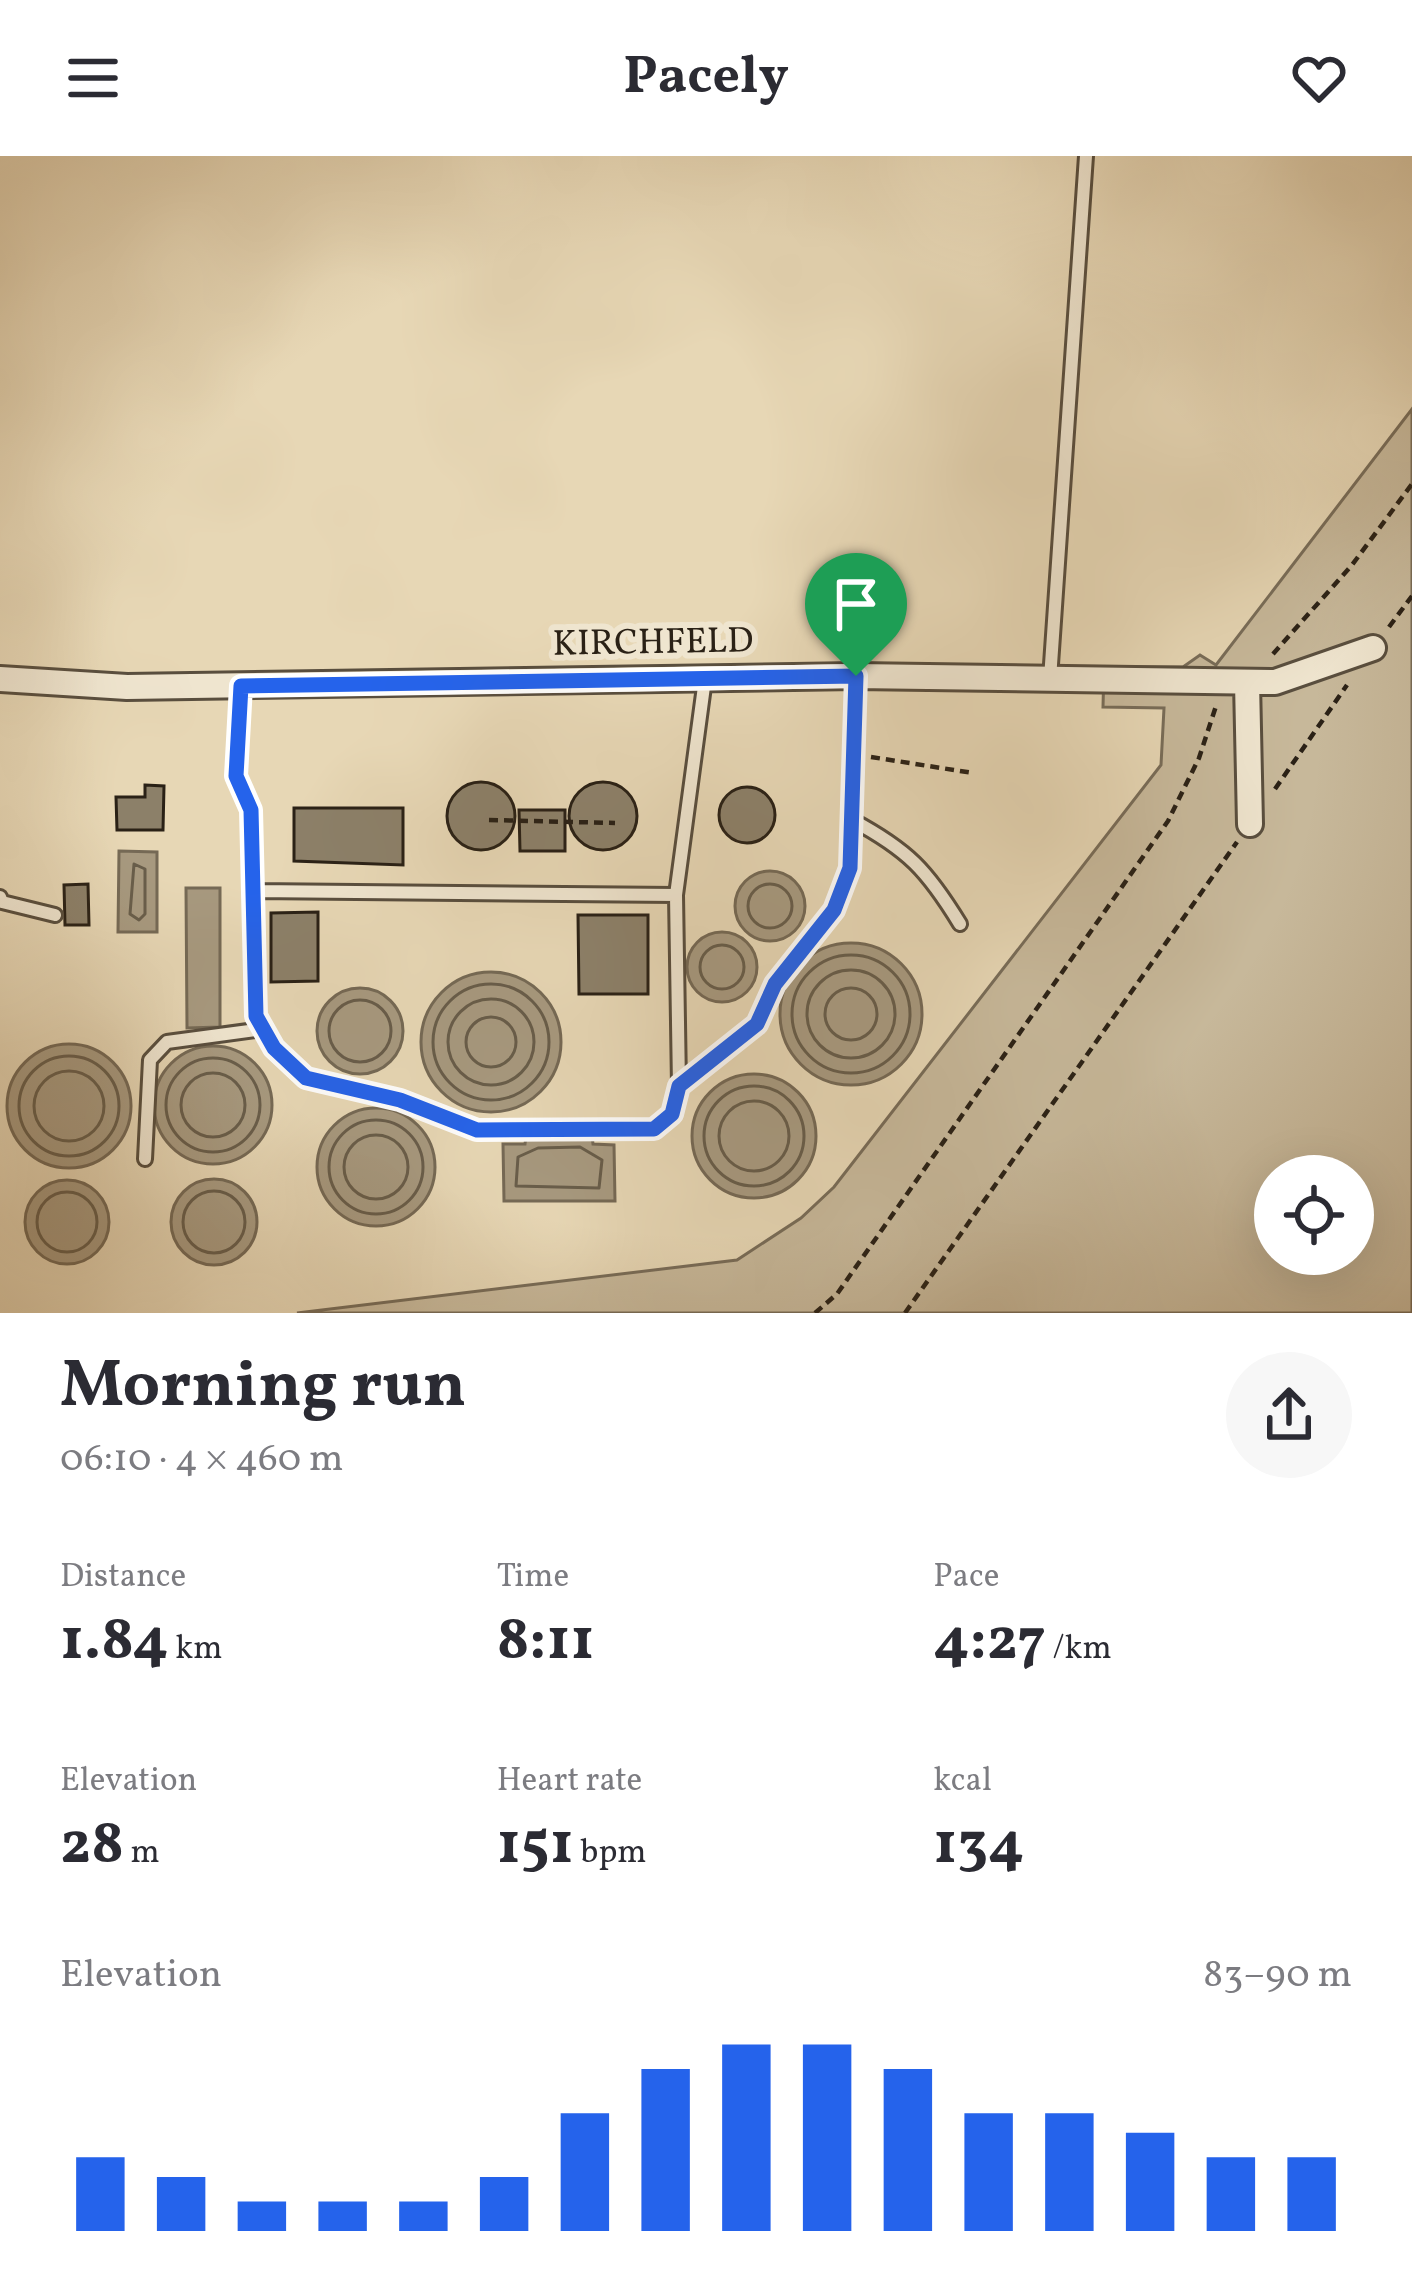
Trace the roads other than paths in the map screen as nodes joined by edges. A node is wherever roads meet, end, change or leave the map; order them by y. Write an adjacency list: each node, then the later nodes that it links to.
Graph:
1 (1086, 156): 6 (lane)
2 (1373, 647): 7 (street, KIRCHFELD)
3 (856, 676): 5 (street, KIRCHFELD); 6 (street, KIRCHFELD); 9 (lane)
4 (0, 679): 8 (street, KIRCHFELD)
5 (705, 679): 8 (street, KIRCHFELD); 12 (lane)
6 (1050, 680): 7 (street, KIRCHFELD)
7 (1247, 682): 10 (street)
8 (241, 686): 11 (lane)
9 (852, 820): 15 (lane); 17 (lane)
10 (1250, 824)
11 (253, 891): 12 (lane); 16 (lane)
12 (676, 895): 17 (lane)
13 (0, 896): 14 (lane)
14 (55, 915)
15 (960, 924)
16 (263, 1029): 17 (lane); 18 (lane)
17 (679, 1086)
18 (145, 1159)

